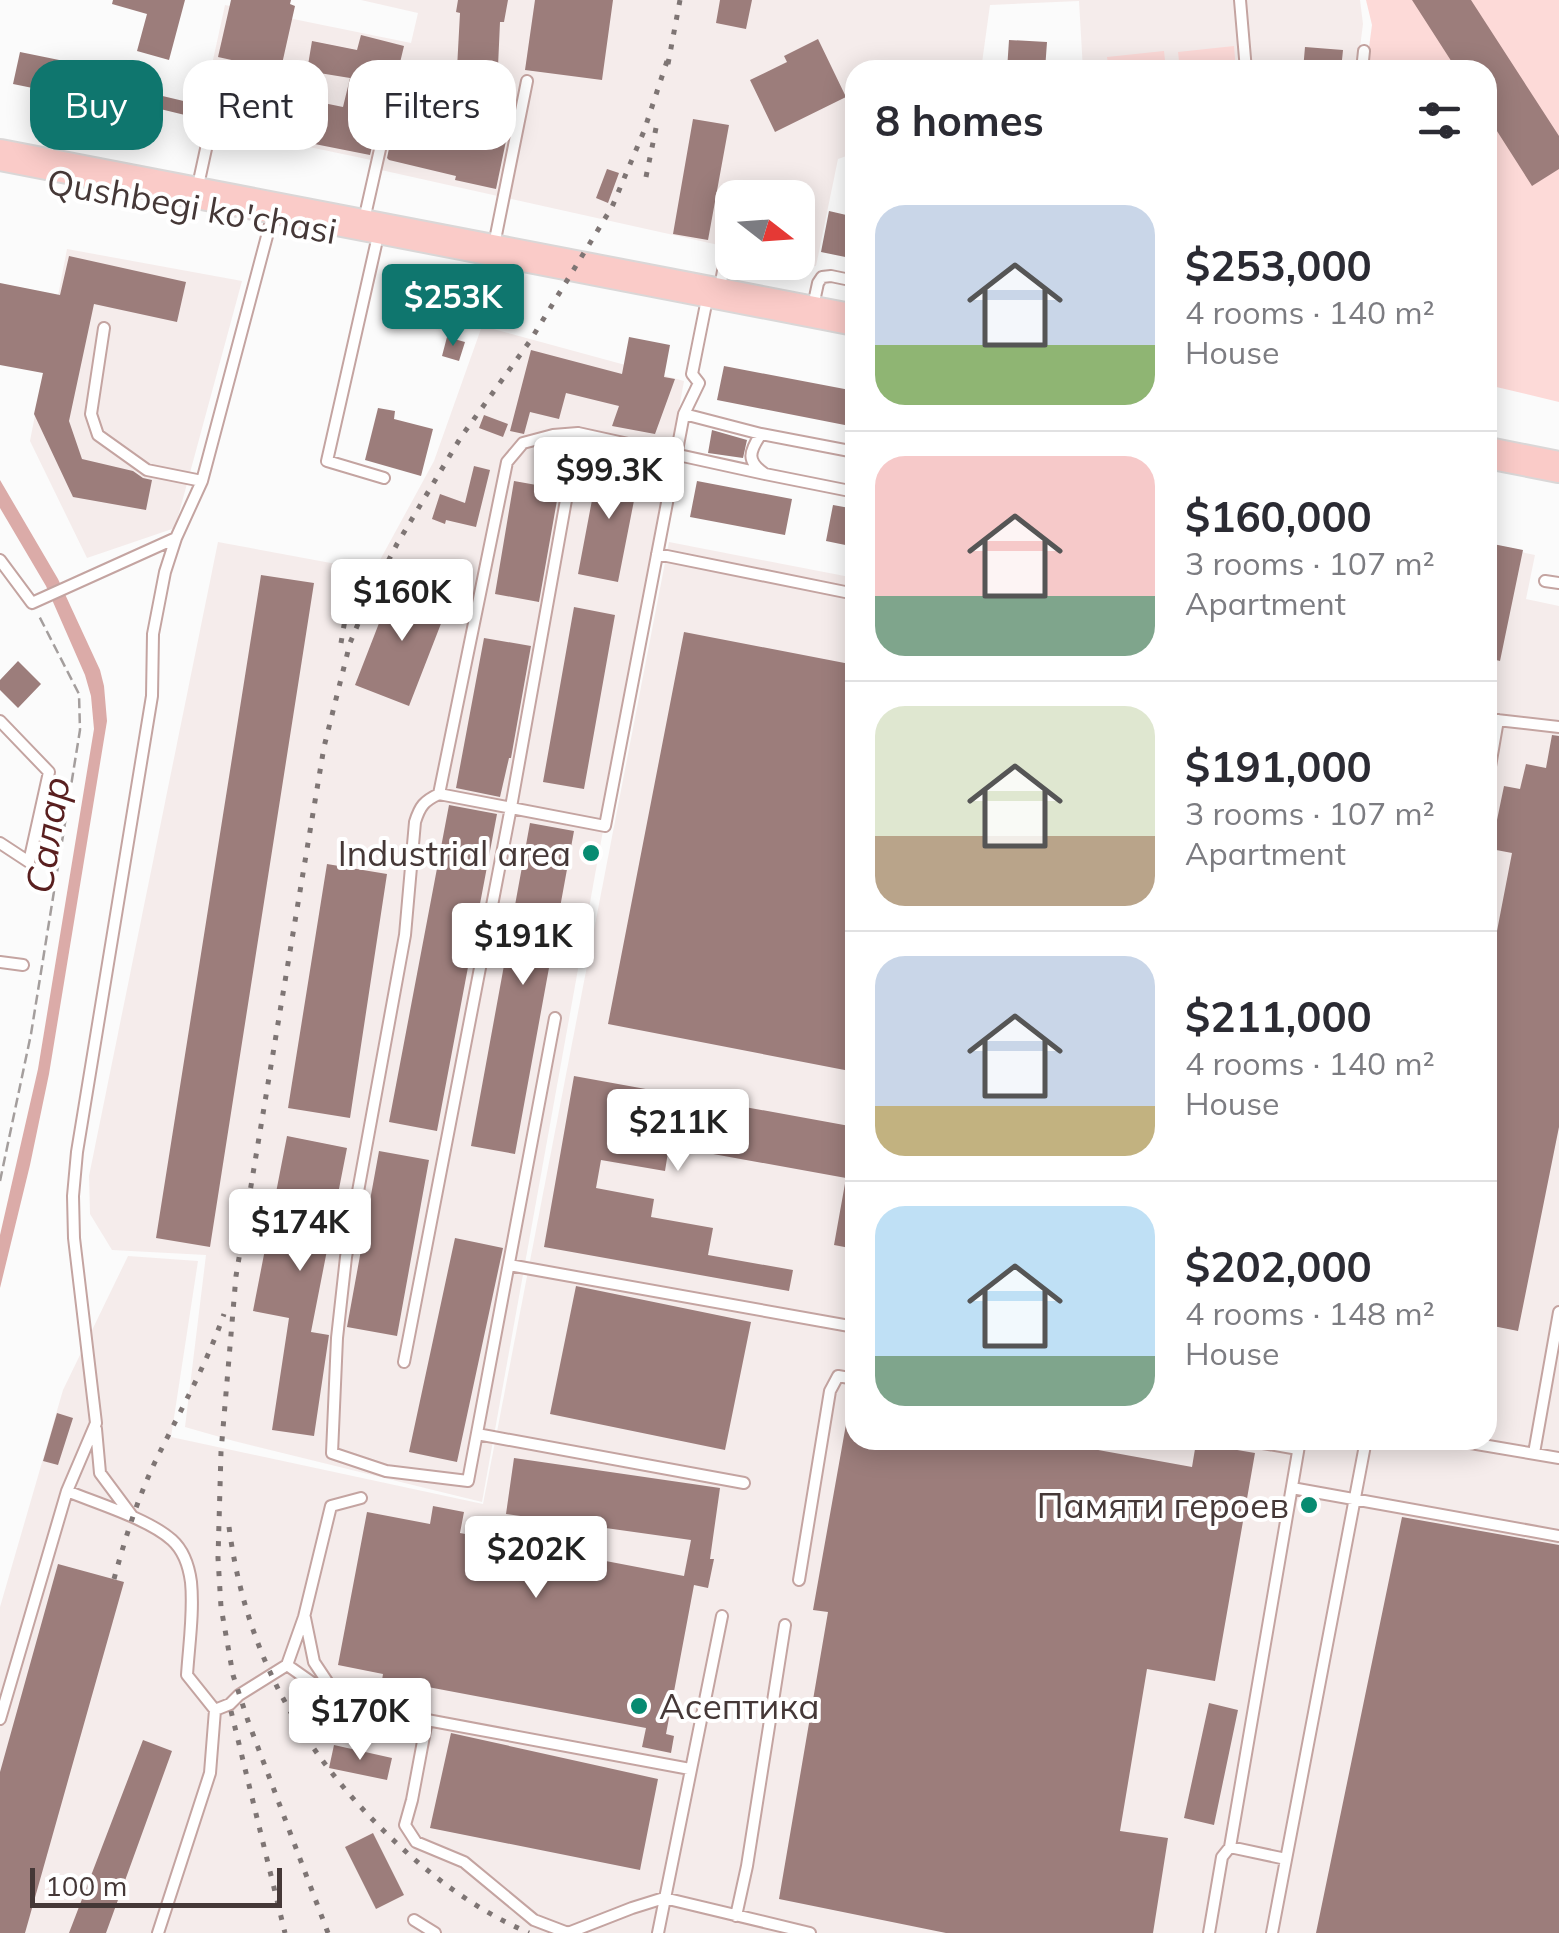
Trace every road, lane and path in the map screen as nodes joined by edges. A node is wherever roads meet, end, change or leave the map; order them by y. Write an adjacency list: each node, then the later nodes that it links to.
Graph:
1 (1240, 0): 3 (lane)
2 (1364, 51): 4 (lane)
3 (1245, 60)
4 (1363, 60)
5 (527, 81): 6 (lane)
6 (516, 128)
7 (206, 150): 12 (lane)
8 (381, 150): 14 (lane)
9 (512, 150): 15 (lane)
10 (0, 155): 12 (main road, Qushbegi ko'chasi)
11 (0, 170): 12 (main road, Qushbegi ko'chasi)
12 (195, 200): 13 (main road, Qushbegi ko'chasi)
13 (272, 215): 14 (main road, Qushbegi ko'chasi); 34 (lane)
14 (370, 233): 15 (main road, Qushbegi ko'chasi); 18 (main road, Qushbegi ko'chasi); 33 (lane)
15 (492, 251): 18 (main road, Qushbegi ko'chasi)
16 (845, 279): 19 (lane)
17 (716, 280): 18 (lane)
18 (711, 297): 19 (main road, Qushbegi ko'chasi); 22 (main road, Qushbegi ko'chasi); 23 (lane)
19 (812, 311): 20 (main road, Qushbegi ko'chasi)
20 (845, 318)
21 (104, 328): 34 (lane)
22 (845, 330)
23 (684, 414): 25 (lane); 28 (lane)
24 (578, 433): 28 (lane); 46 (lane); 47 (lane)
25 (762, 434): 27 (lane); 32 (lane)
26 (1497, 442): 29 (main road)
27 (845, 450)
28 (676, 454): 32 (lane); 37 (lane)
29 (1559, 454)
30 (1497, 455): 31 (main road)
31 (1559, 467)
32 (766, 474): 35 (lane)
33 (384, 478)
34 (202, 480): 36 (lane)
35 (845, 490)
36 (176, 538): 42 (lane); 58 (lane)
37 (657, 554): 41 (lane); 47 (lane)
38 (0, 560): 42 (lane)
39 (1545, 580): 40 (lane)
40 (1559, 583)
41 (845, 592)
42 (32, 603): 52 (path)
43 (1497, 720): 45 (lane)
44 (0, 721): 48 (lane)
45 (1559, 728)
46 (439, 794): 47 (lane); 59 (lane)
47 (512, 806): 56 (lane)
48 (0, 843)
49 (0, 962): 50 (lane)
50 (23, 966)
51 (555, 1018): 53 (lane)
52 (0, 1180)
53 (509, 1265): 55 (lane); 59 (lane)
54 (1559, 1312): 63 (lane)
55 (845, 1324)
56 (404, 1362)
57 (845, 1377): 72 (lane)
58 (96, 1423): 67 (lane); 70 (lane)
59 (477, 1434): 65 (lane)
60 (1497, 1447): 63 (lane)
61 (1298, 1450): 66 (lane)
62 (1364, 1450): 69 (lane)
63 (1534, 1453): 64 (lane)
64 (1559, 1458)
65 (744, 1483)
66 (1292, 1488): 69 (lane); 82 (lane)
67 (67, 1492): 70 (lane); 79 (lane)
68 (362, 1498): 74 (lane)
69 (1354, 1498): 71 (lane); 83 (lane)
70 (132, 1516): 78 (lane)
71 (1559, 1536)
72 (798, 1580)
73 (722, 1616): 81 (lane)
74 (304, 1617): 76 (lane); 77 (lane)
75 (784, 1625): 85 (lane)
76 (287, 1665): 77 (lane); 78 (lane)
77 (341, 1703): 80 (lane)
78 (215, 1710): 87 (lane)
79 (0, 1720)
80 (427, 1720): 81 (lane); 84 (lane)
81 (690, 1769): 84 (lane)
82 (1230, 1848): 83 (lane); 91 (lane)
83 (1286, 1858): 92 (lane)
84 (664, 1898): 85 (lane); 89 (lane)
85 (736, 1916): 90 (lane)
86 (414, 1920): 88 (lane)
87 (158, 1933)
88 (435, 1933)
89 (658, 1933)
90 (810, 1933)
91 (1208, 1933)
92 (1272, 1933)

